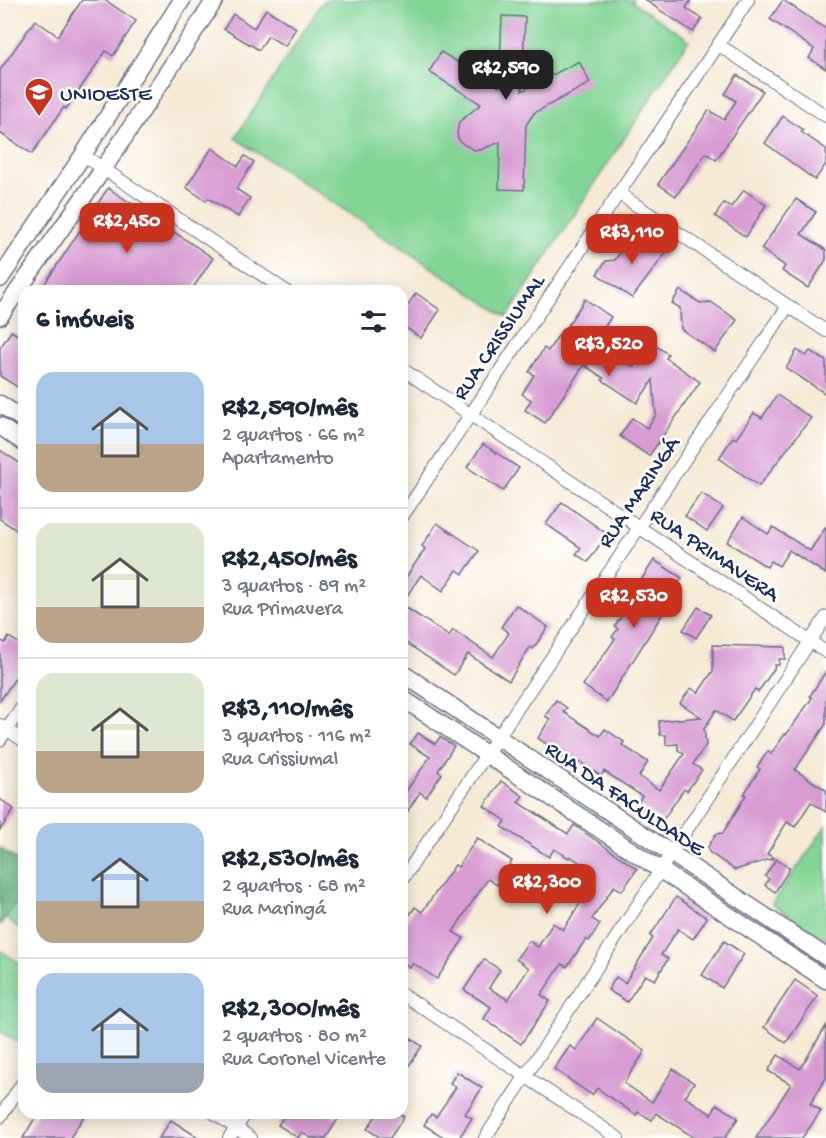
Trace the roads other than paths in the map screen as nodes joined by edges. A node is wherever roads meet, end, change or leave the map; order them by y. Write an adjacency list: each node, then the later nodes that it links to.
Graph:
1 (182, 0): 6 (street)
2 (215, 0): 7 (street)
3 (748, 0): 4 (street, RUA CRISSIUMAL)
4 (718, 45): 5 (street); 8 (street, RUA CRISSIUMAL)
5 (826, 116)
6 (83, 154): 7 (street); 9 (street)
7 (104, 168): 10 (street); 11 (street)
8 (618, 193): 13 (street); 18 (street, RUA CRISSIUMAL)
9 (0, 279)
10 (22, 285)
11 (277, 285)
12 (18, 290): 14 (street)
13 (788, 306): 15 (street); 23 (street, RUA MARINGÁ)
14 (0, 316)
15 (826, 331)
16 (408, 373): 18 (street, RUA PRIMAVERA)
17 (0, 404): 19 (street)
18 (470, 415): 22 (street, RUA CRISSIUMAL); 23 (street, RUA PRIMAVERA)
19 (18, 416)
20 (0, 426): 21 (street)
21 (18, 438)
22 (408, 508)
23 (638, 526): 25 (street, RUA PRIMAVERA); 31 (street, RUA MARINGÁ)
24 (826, 617): 25 (street)
25 (810, 641): 26 (street, RUA PRIMAVERA); 34 (street)
26 (826, 652)
27 (408, 677): 31 (street, RUA DA FACULDADE)
28 (408, 702): 33 (street, RUA DA FACULDADE)
29 (18, 712): 30 (street)
30 (2, 732): 32 (street)
31 (497, 737): 33 (street, RUA MARINGÁ); 34 (street, RUA DA FACULDADE)
32 (18, 739)
33 (487, 754): 35 (street, RUA DA FACULDADE); 36 (street, RUA MARINGÁ)
34 (671, 854): 35 (street); 37 (street, RUA DA FACULDADE)
35 (659, 870): 38 (street, RUA DA FACULDADE); 40 (street)
36 (408, 871)
37 (826, 957)
38 (826, 980)
39 (408, 998): 40 (street)
40 (525, 1076): 47 (street); 48 (street)
41 (18, 1090): 42 (street)
42 (0, 1116)
43 (220, 1119): 45 (street)
44 (242, 1119): 45 (street)
45 (233, 1133): 46 (street)
46 (251, 1138)
47 (485, 1138)
48 (618, 1138)

